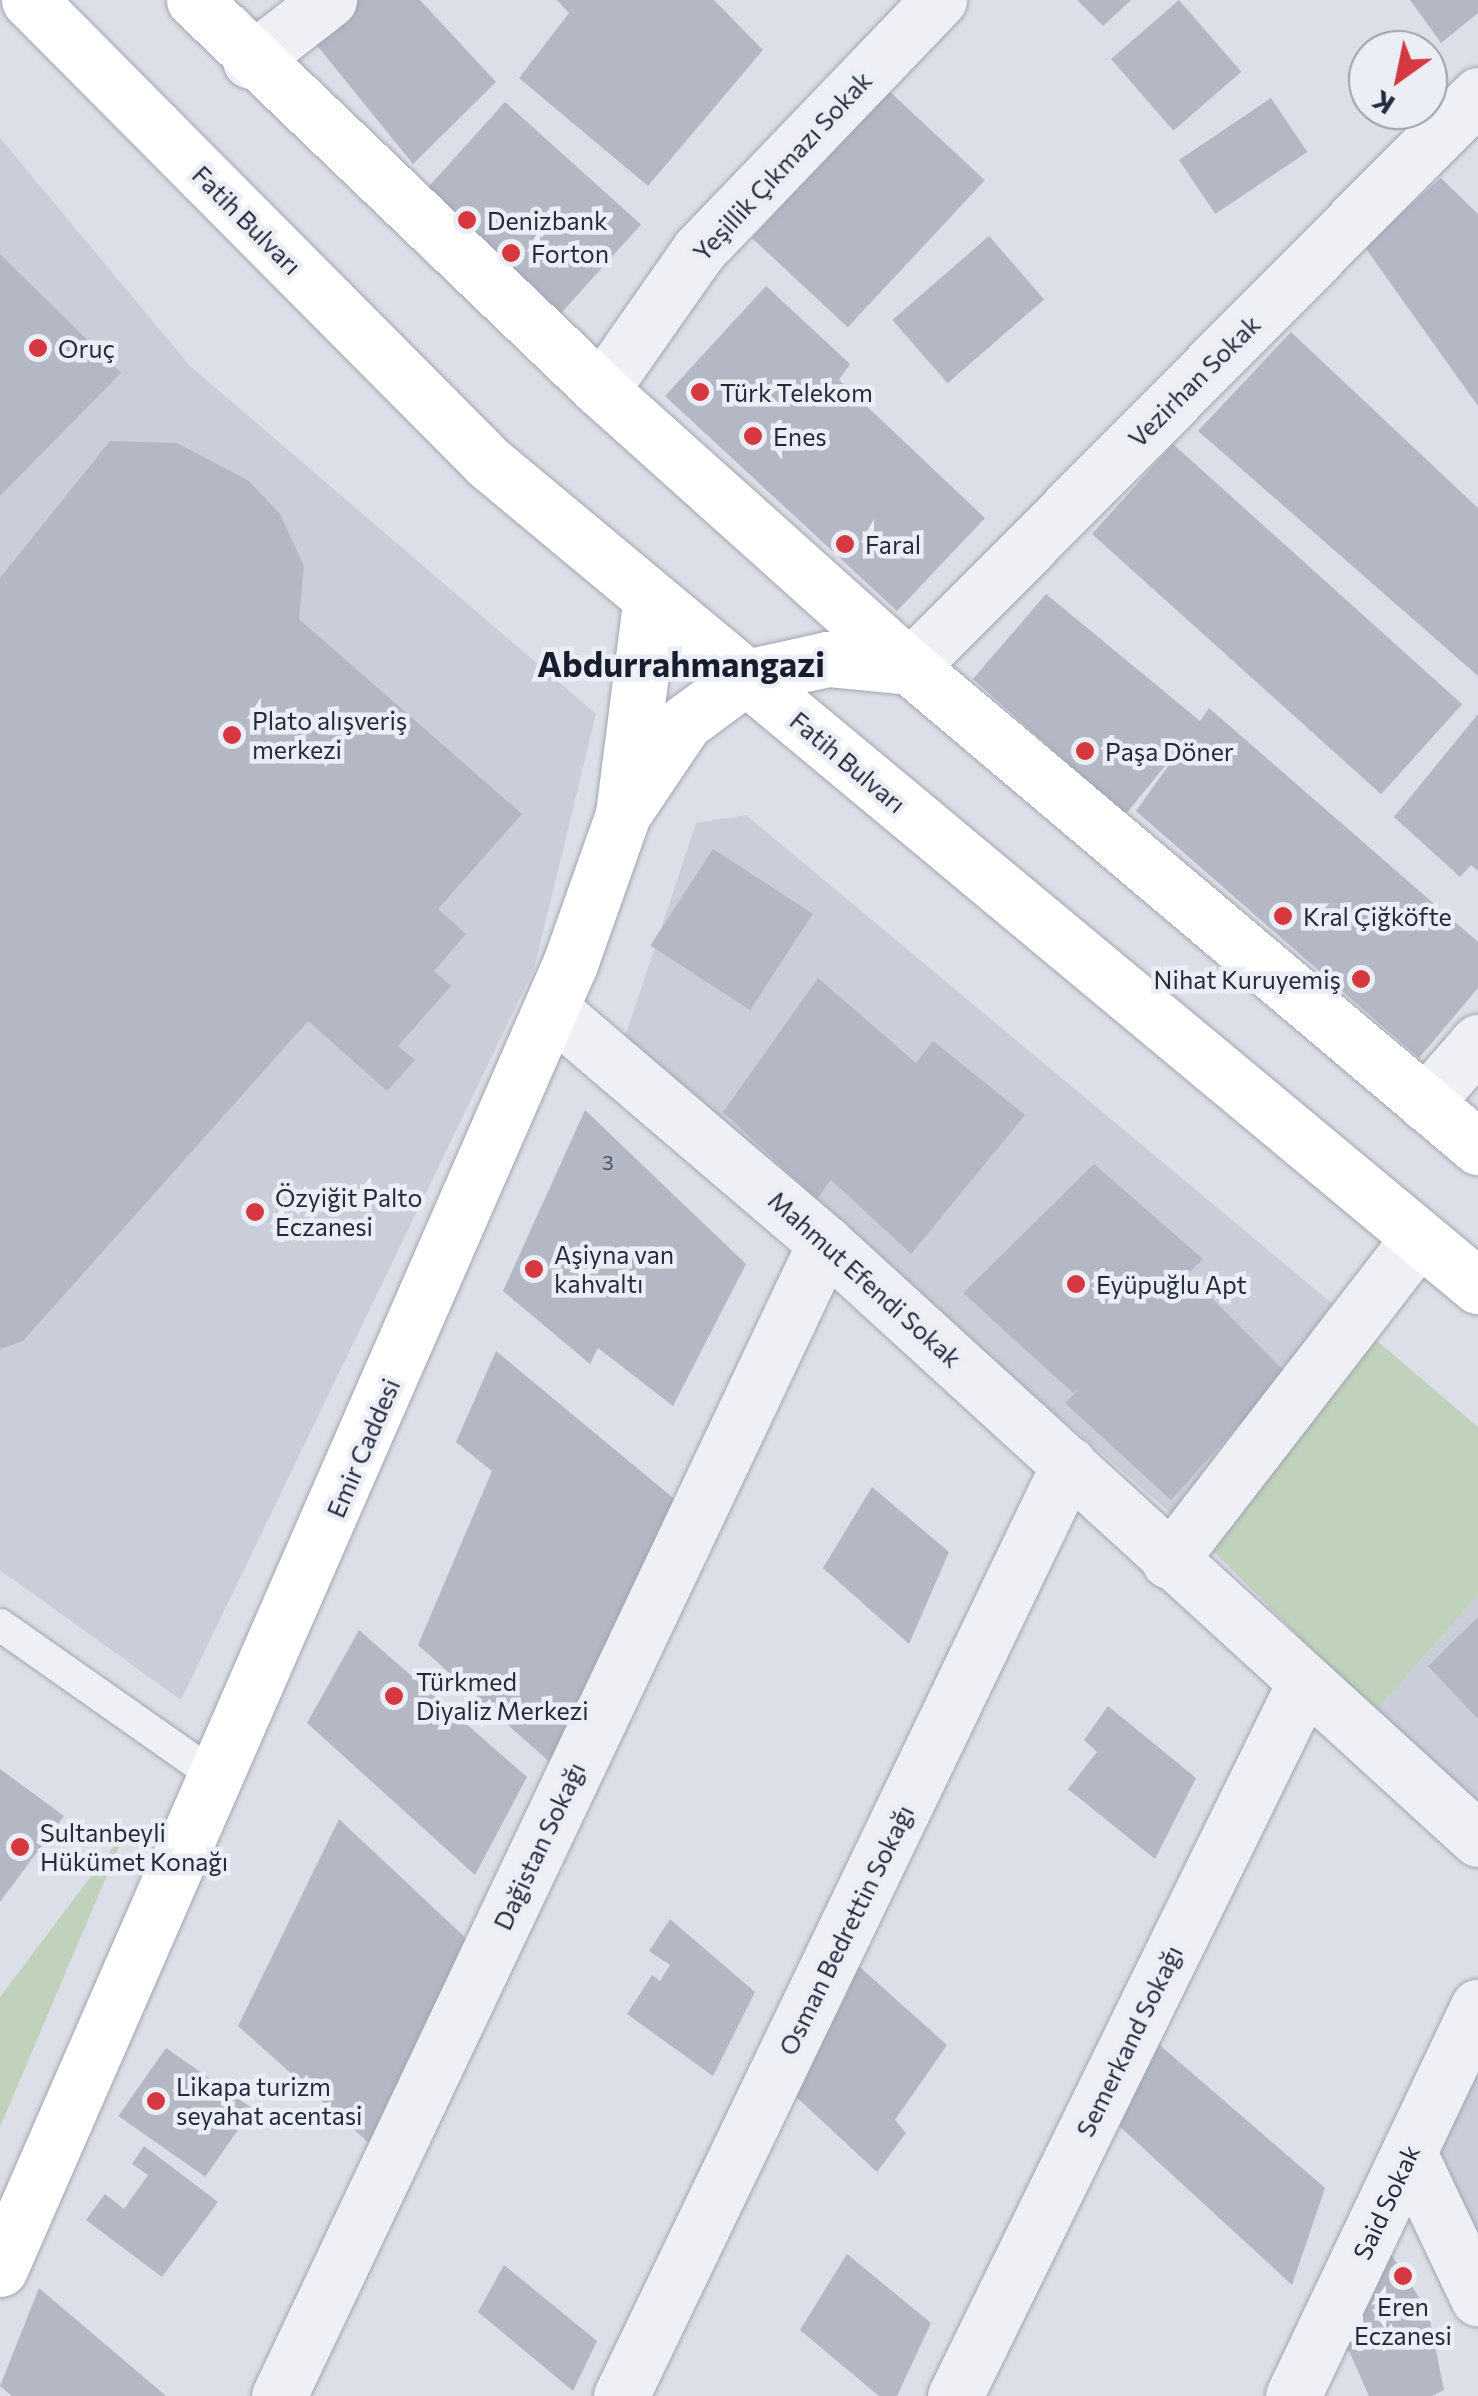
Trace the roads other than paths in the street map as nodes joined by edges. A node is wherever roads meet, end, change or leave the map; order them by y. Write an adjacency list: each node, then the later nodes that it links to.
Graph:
1 (29, 0): 8 (main road, Fatih Bulvarı)
2 (194, 0): 5 (main road)
3 (329, 0): 5 (street)
4 (939, 0): 7 (street, Yeşillik Çıkmazı Sokak)
5 (250, 60): 7 (main road)
6 (1478, 95): 9 (street, Vezirhan Sokak)
7 (601, 390): 9 (main road)
8 (650, 604): 10 (main road, Fatih Bulvarı); 11 (main road, Emir Caddesi)
9 (910, 667): 10 (main road); 14 (main road)
10 (746, 677): 11 (main road); 16 (main road, Fatih Bulvarı)
11 (623, 814): 12 (main road, Emir Caddesi)
12 (551, 1008): 17 (street, Mahmut Efendi Sokak); 23 (main road, Emir Caddesi)
13 (1478, 1042): 14 (street)
14 (1424, 1103): 15 (main road)
15 (1478, 1147)
16 (1418, 1239): 18 (main road, Fatih Bulvarı); 20 (street)
17 (826, 1242): 19 (street, Mahmut Efendi Sokak); 29 (street, Dağistan Sokağı)
18 (1478, 1286)
19 (1068, 1464): 20 (street, Mahmut Efendi Sokak); 30 (street, Osman Bedrettin Sokağı)
20 (1169, 1561): 22 (street, Mahmut Efendi Sokak)
21 (0, 1625): 23 (lane)
22 (1303, 1686): 24 (street, Mahmut Efendi Sokak); 31 (street, Semerkand Sokağı)
23 (215, 1776): 27 (main road, Emir Caddesi)
24 (1478, 1839)
25 (1478, 2007): 26 (street, Said Sokak)
26 (1409, 2153): 28 (street); 32 (street, Said Sokak)
27 (0, 2269)
28 (1478, 2298)
29 (279, 2396)
30 (621, 2396)
31 (956, 2396)
32 (1293, 2396)

